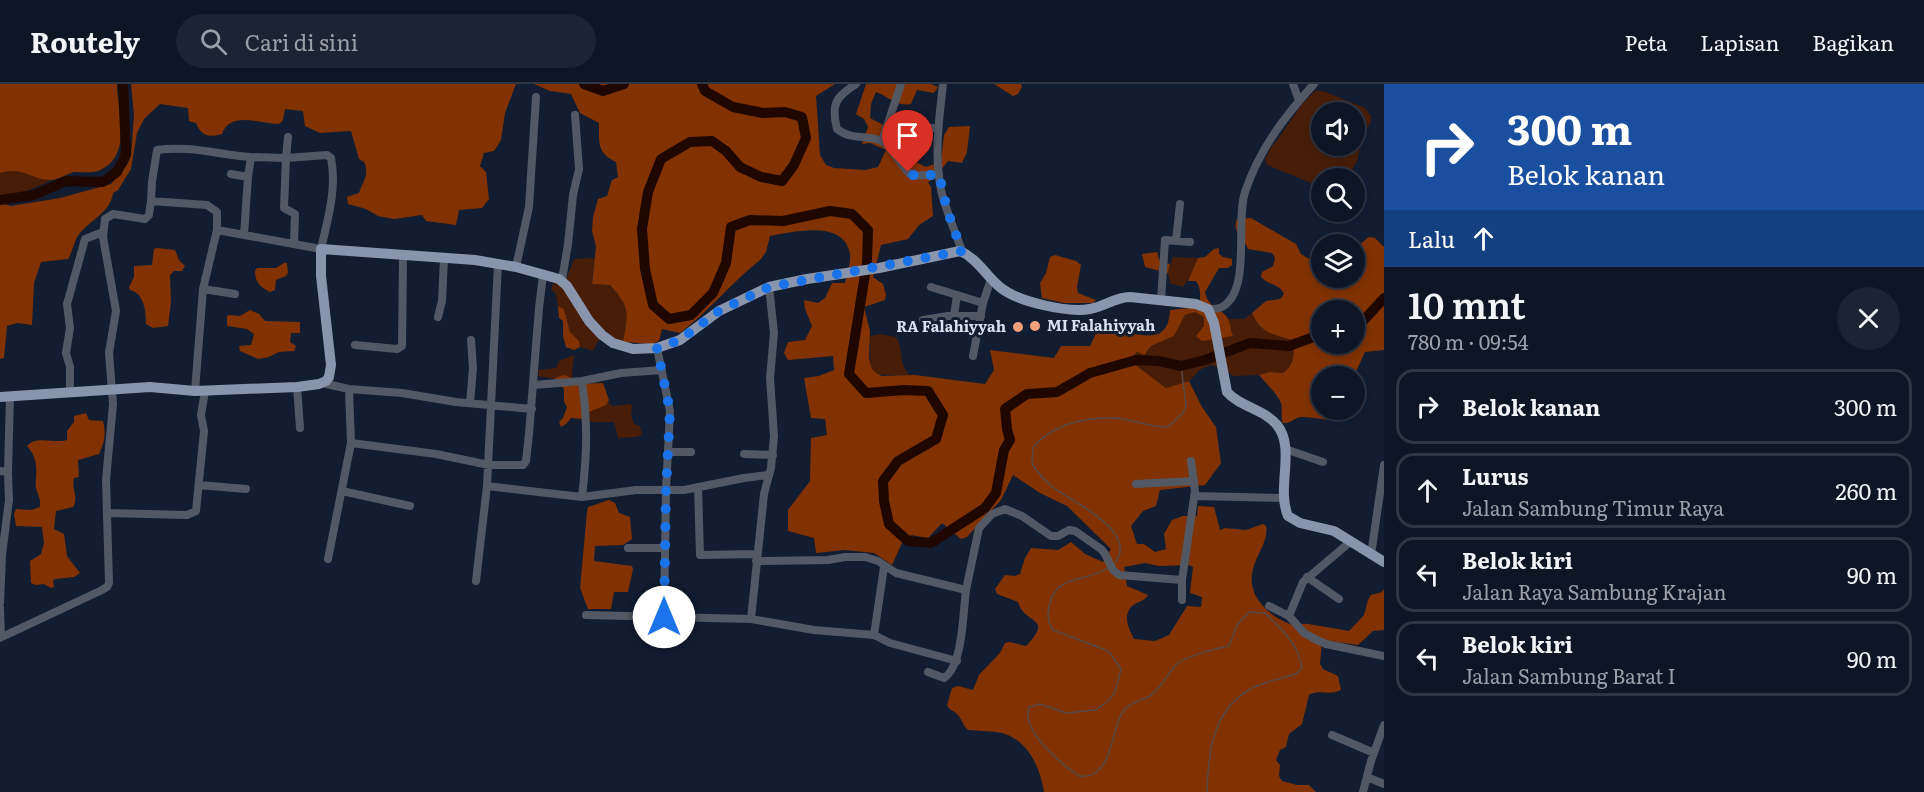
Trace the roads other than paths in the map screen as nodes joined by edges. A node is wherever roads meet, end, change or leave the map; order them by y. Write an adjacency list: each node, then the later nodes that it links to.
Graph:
1 (856, 84): 12 (street)
2 (901, 84): 12 (street)
3 (942, 84): 10 (street)
4 (1293, 84): 7 (street)
5 (1314, 84): 7 (street)
6 (536, 97): 31 (street)
7 (1299, 101): 42 (street)
8 (575, 115): 34 (street)
9 (915, 125): 10 (street)
10 (937, 129): 16 (street)
11 (288, 137): 14 (street)
12 (882, 141): 16 (street)
13 (251, 157): 14 (street); 17 (street); 18 (street)
14 (286, 158): 25 (street); 26 (street)
15 (231, 174): 17 (street)
16 (939, 174): 27 (street)
17 (248, 177): 22 (street)
18 (151, 201): 20 (street); 21 (street)
19 (1180, 204): 23 (street)
20 (217, 230): 22 (street); 37 (street)
21 (103, 232): 56 (street); 59 (street)
22 (244, 235): 25 (street)
23 (1176, 240): 24 (street); 40 (street)
24 (1190, 242)
25 (294, 244): 26 (street)
26 (321, 249): 28 (main road); 53 (main road)
27 (962, 251): 33 (main road); 35 (main road)
28 (403, 256): 29 (main road); 48 (street)
29 (444, 259): 30 (main road); 45 (street)
30 (498, 264): 31 (main road); 62 (street)
31 (516, 267): 32 (main road)
32 (543, 275): 34 (main road); 54 (street)
33 (991, 279): 40 (main road); 41 (street)
34 (561, 280): 49 (main road)
35 (769, 287): 49 (main road); 70 (street)
36 (932, 287): 39 (street)
37 (203, 289): 38 (street); 58 (street)
38 (235, 294)
39 (957, 295): 41 (street); 43 (street)
40 (1161, 300): 42 (main road)
41 (983, 303): 44 (street)
42 (1208, 309): 66 (main road)
43 (954, 316): 44 (street); 46 (street)
44 (981, 316): 50 (street)
45 (438, 317)
46 (923, 320)
47 (471, 340): 61 (street)
48 (355, 345)
49 (657, 348): 51 (street)
50 (974, 356)
51 (662, 370): 52 (street); 67 (street)
52 (582, 381): 54 (street); 86 (street)
53 (322, 383): 55 (main road); 57 (street)
54 (534, 385): 63 (street)
55 (297, 387): 58 (main road); 64 (street)
56 (111, 389): 58 (main road); 59 (main road); 89 (street)
57 (349, 389): 61 (street); 65 (street)
58 (200, 391): 79 (street)
59 (70, 392): 60 (main road)
60 (5, 397): 75 (street)
61 (470, 403): 62 (street)
62 (492, 405): 63 (street); 73 (street)
63 (532, 409): 73 (street)
64 (300, 428)
65 (351, 443): 73 (street); 84 (street)
66 (1285, 449): 72 (street); 87 (main road)
67 (668, 452): 68 (street); 83 (street)
68 (691, 452)
69 (744, 453): 70 (street)
70 (773, 455): 76 (street)
71 (1191, 461): 77 (street)
72 (1323, 462)
73 (489, 465): 80 (street)
74 (1384, 465): 93 (street)
75 (4, 471): 104 (street)
76 (768, 476): 81 (street); 94 (street)
77 (1194, 481): 78 (street); 85 (street)
78 (1136, 484)
79 (199, 485): 82 (street); 89 (street)
80 (488, 486): 86 (street); 100 (street)
81 (698, 487): 83 (street); 94 (street)
82 (246, 489)
83 (666, 490): 86 (street); 92 (street)
84 (342, 491): 88 (street); 95 (street)
85 (1194, 496): 87 (street); 99 (street)
86 (582, 497)
87 (1283, 498): 90 (main road)
88 (410, 506)
89 (107, 513): 112 (street)
90 (1350, 543): 93 (main road); 98 (street)
91 (628, 548): 92 (street)
92 (665, 548): 109 (street)
93 (1371, 555): 96 (main road)
94 (757, 558): 97 (street); 110 (street)
95 (328, 559)
96 (1384, 562)
97 (884, 567): 101 (street); 111 (street)
98 (1307, 577): 102 (street); 108 (street)
99 (1182, 579): 101 (street); 103 (street)
100 (476, 581)
101 (966, 590): 114 (street)
102 (1339, 599)
103 (1182, 600)
104 (0, 603)
105 (1269, 606): 108 (street)
106 (0, 608): 112 (street)
107 (586, 615): 109 (street)
108 (1289, 616): 113 (street)
109 (664, 617): 110 (street)
110 (751, 618): 111 (street)
111 (874, 635): 114 (street)
112 (1, 638)
113 (1384, 656)
114 (957, 661): 115 (street)
115 (927, 672)
116 (1384, 725): 118 (street)
117 (1332, 735): 118 (street)
118 (1374, 753): 119 (street)
119 (1367, 777): 120 (street); 121 (street)
120 (1384, 784)
121 (1364, 792)

